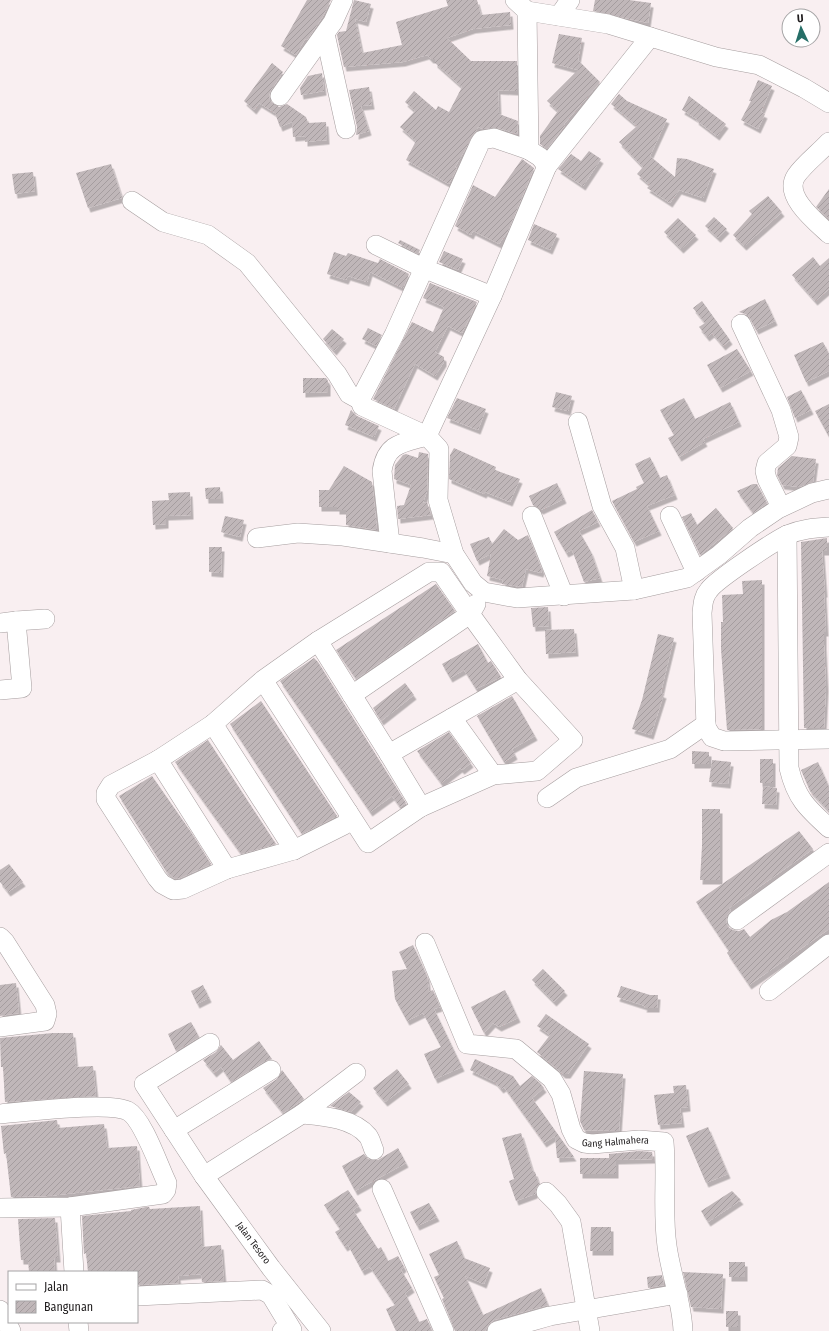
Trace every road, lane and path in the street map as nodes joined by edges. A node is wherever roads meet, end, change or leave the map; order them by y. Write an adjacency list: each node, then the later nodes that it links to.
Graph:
1 (343, 0): 5 (street)
2 (570, 0): 4 (street)
3 (521, 6): 4 (street); 11 (street)
4 (559, 16): 6 (street)
5 (325, 34): 7 (street); 9 (street)
6 (650, 37): 8 (street); 12 (street)
7 (280, 96)
8 (829, 103)
9 (346, 129)
10 (829, 142): 14 (street)
11 (529, 150): 12 (street); 16 (street)
12 (547, 166): 17 (street)
13 (132, 201): 19 (street)
14 (829, 234)
15 (376, 245): 16 (street)
16 (423, 268): 17 (street); 19 (street)
17 (492, 296): 21 (street)
18 (741, 324): 23 (street)
19 (360, 400): 21 (street)
20 (578, 422): 32 (street)
21 (427, 436): 29 (street); 30 (street)
22 (829, 489): 23 (street)
23 (781, 507): 31 (street)
24 (532, 516): 34 (street)
25 (670, 516): 31 (street)
26 (829, 527): 27 (street)
27 (787, 535): 45 (street); 47 (street)
28 (257, 538): 29 (street)
29 (390, 543): 30 (street)
30 (454, 554): 33 (street)
31 (696, 572): 32 (street)
32 (634, 590): 34 (street)
33 (484, 592): 34 (street); 35 (street)
34 (564, 596)
35 (470, 614): 38 (street); 40 (street); 42 (street)
36 (45, 619): 37 (street)
37 (8, 622): 41 (street)
38 (318, 641): 39 (street); 42 (street)
39 (263, 680): 44 (street); 53 (street)
40 (518, 680): 43 (street); 50 (street)
41 (0, 690)
42 (352, 695): 48 (street)
43 (452, 718): 48 (street); 50 (street)
44 (213, 724): 49 (street); 55 (street)
45 (706, 724): 47 (street); 51 (street)
46 (829, 739): 47 (street)
47 (789, 741): 54 (street)
48 (389, 754): 52 (street)
49 (158, 760): 57 (street); 57 (street)
50 (493, 775): 52 (street)
51 (547, 798)
52 (421, 807): 53 (street)
53 (348, 812): 55 (street)
54 (829, 828)
55 (294, 850): 57 (street)
56 (829, 853): 58 (street)
57 (227, 869)
58 (737, 920)
59 (0, 937): 63 (street)
60 (425, 943): 77 (street, Gang Halmahera)
61 (829, 944): 62 (street)
62 (769, 991)
63 (0, 1027)
64 (210, 1043): 69 (street, Jalan Tesoro)
65 (271, 1070): 69 (street)
66 (356, 1073): 68 (street)
67 (0, 1114): 74 (street)
68 (302, 1114): 70 (street); 71 (street)
69 (174, 1130): 71 (street, Jalan Tesoro)
70 (374, 1150)
71 (204, 1176): 83 (street, Jalan Tesoro)
72 (382, 1189): 84 (street)
73 (546, 1192): 79 (street)
74 (70, 1207): 75 (street); 76 (street)
75 (0, 1208)
76 (74, 1271)
77 (678, 1294): 79 (street); 87 (street, Gang Halmahera)
78 (138, 1296): 82 (street)
79 (588, 1310): 85 (street); 86 (street)
80 (4, 1312): 81 (street)
81 (8, 1323)
82 (282, 1331)
83 (321, 1331)
84 (444, 1331)
85 (497, 1331)
86 (590, 1331)
87 (683, 1331)

